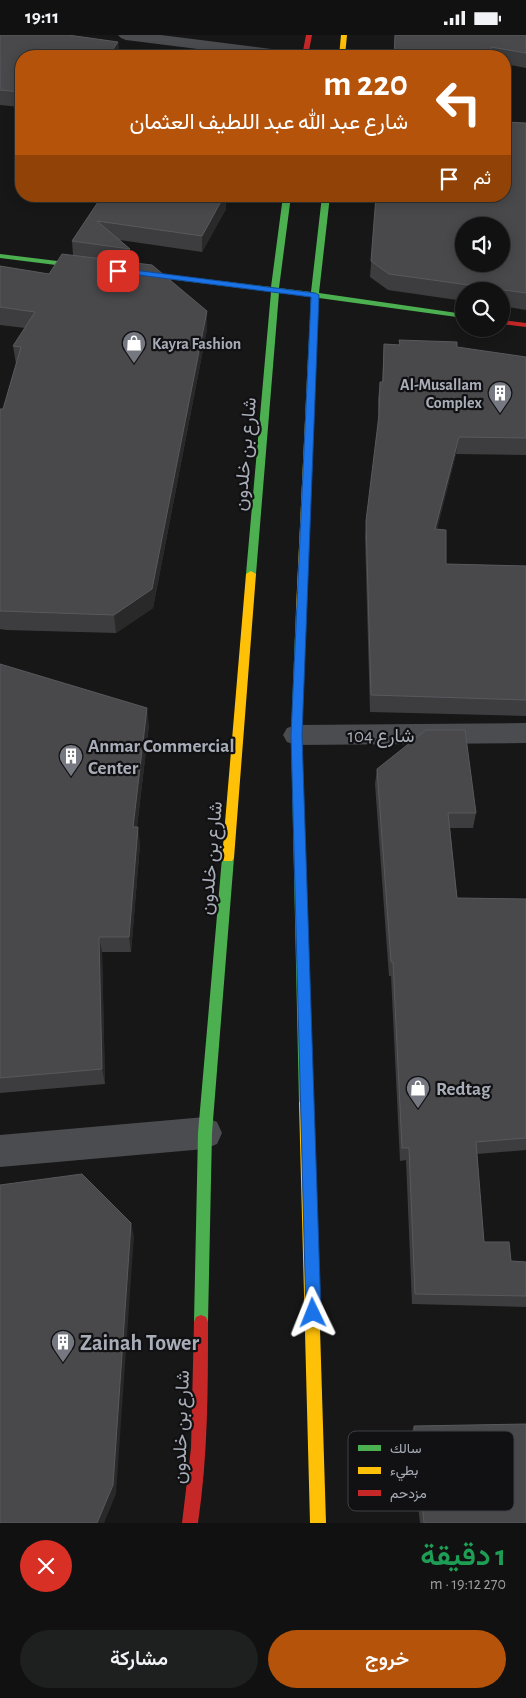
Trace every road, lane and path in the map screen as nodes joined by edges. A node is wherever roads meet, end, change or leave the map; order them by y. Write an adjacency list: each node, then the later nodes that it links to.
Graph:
1 (126, 35): 4 (street)
2 (309, 35): 5 (street)
3 (344, 35): 6 (street)
4 (241, 50)
5 (306, 50)
6 (343, 50)
7 (286, 202): 10 (street, شارع بن خلدون)
8 (325, 202): 11 (street)
9 (0, 256): 10 (street)
10 (275, 290): 11 (street); 17 (street, شارع بن خلدون)
11 (315, 295): 12 (street); 16 (street)
12 (455, 316)
13 (510, 323): 14 (street)
14 (526, 325)
15 (526, 733): 16 (street, شارع 104)
16 (296, 735): 20 (street)
17 (205, 1133): 18 (street); 19 (street, شارع بن خلدون)
18 (0, 1151)
19 (190, 1523)
20 (318, 1523)

